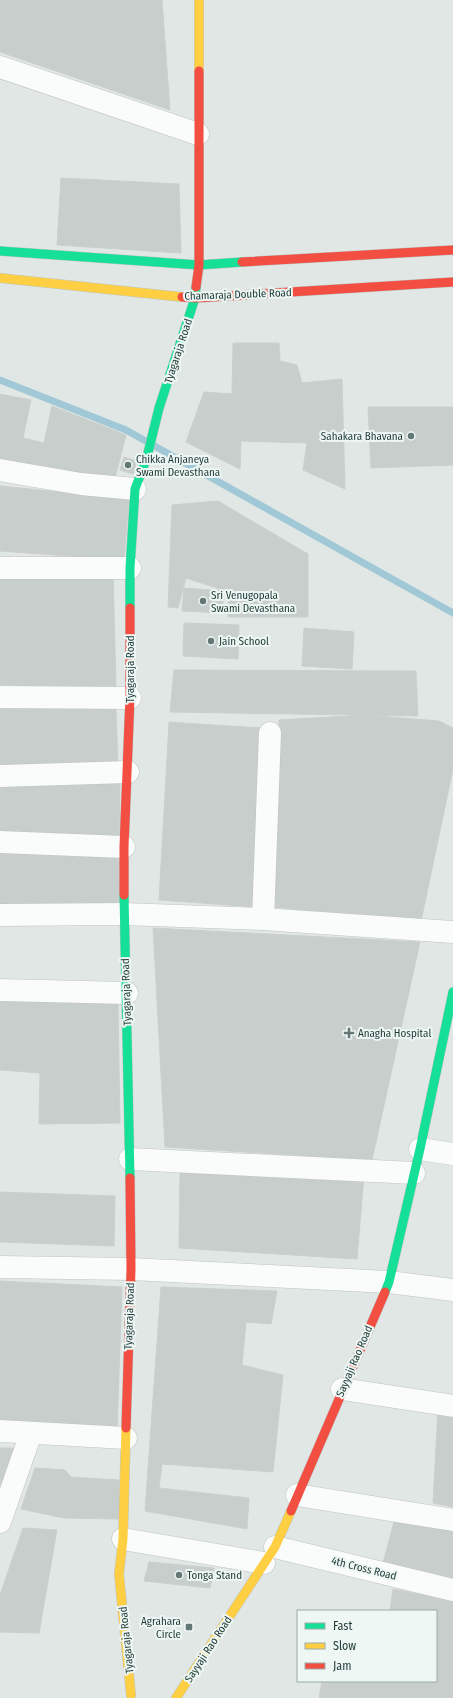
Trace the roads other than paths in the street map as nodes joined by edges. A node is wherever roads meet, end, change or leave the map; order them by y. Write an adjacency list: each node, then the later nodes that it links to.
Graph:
1 (200, 0): 3 (street, Tyagaraja Road)
2 (0, 67): 3 (street)
3 (198, 134): 6 (street, Tyagaraja Road)
4 (453, 248): 6 (street)
5 (0, 251): 6 (street)
6 (199, 265): 9 (street, Tyagaraja Road)
7 (0, 278): 9 (street, Chamaraja Double Road)
8 (453, 282): 9 (street, Chamaraja Double Road)
9 (196, 298): 11 (street, Tyagaraja Road)
10 (0, 470): 11 (street)
11 (136, 489): 13 (street, Tyagaraja Road)
12 (0, 568): 13 (street)
13 (130, 568): 15 (street, Tyagaraja Road)
14 (0, 697): 15 (street)
15 (130, 698): 17 (street, Tyagaraja Road)
16 (270, 733): 23 (street)
17 (128, 772): 18 (street); 20 (street, Tyagaraja Road)
18 (0, 776)
19 (0, 842): 20 (street)
20 (124, 847): 21 (street, Tyagaraja Road)
21 (124, 914): 22 (street); 23 (street); 27 (street, Tyagaraja Road)
22 (0, 915)
23 (263, 919): 24 (street)
24 (453, 932)
25 (0, 990): 27 (street)
26 (453, 992): 28 (street, Sayyaji Rao Road)
27 (127, 993): 30 (street, Tyagaraja Road)
28 (420, 1149): 29 (street); 31 (street, Sayyaji Rao Road)
29 (453, 1154)
30 (130, 1159): 31 (street); 33 (street, Tyagaraja Road)
31 (414, 1173): 34 (street, Sayyaji Rao Road)
32 (0, 1266): 33 (street)
33 (131, 1270): 34 (street); 40 (street, Tyagaraja Road)
34 (388, 1282): 35 (street); 36 (street, Sayyaji Rao Road)
35 (453, 1290)
36 (342, 1389): 37 (street); 41 (street, Sayyaji Rao Road)
37 (453, 1406)
38 (0, 1431): 39 (street)
39 (31, 1433): 40 (street); 43 (street)
40 (126, 1438): 44 (street, Tyagaraja Road)
41 (297, 1495): 42 (street); 45 (street, Sayyaji Rao Road)
42 (453, 1520)
43 (0, 1522)
44 (123, 1539): 45 (street, 4th Cross Road); 47 (street, Tyagaraja Road)
45 (269, 1555): 46 (street, 4th Cross Road); 48 (street, Sayyaji Rao Road)
46 (453, 1590)
47 (119, 1698)
48 (176, 1698)

